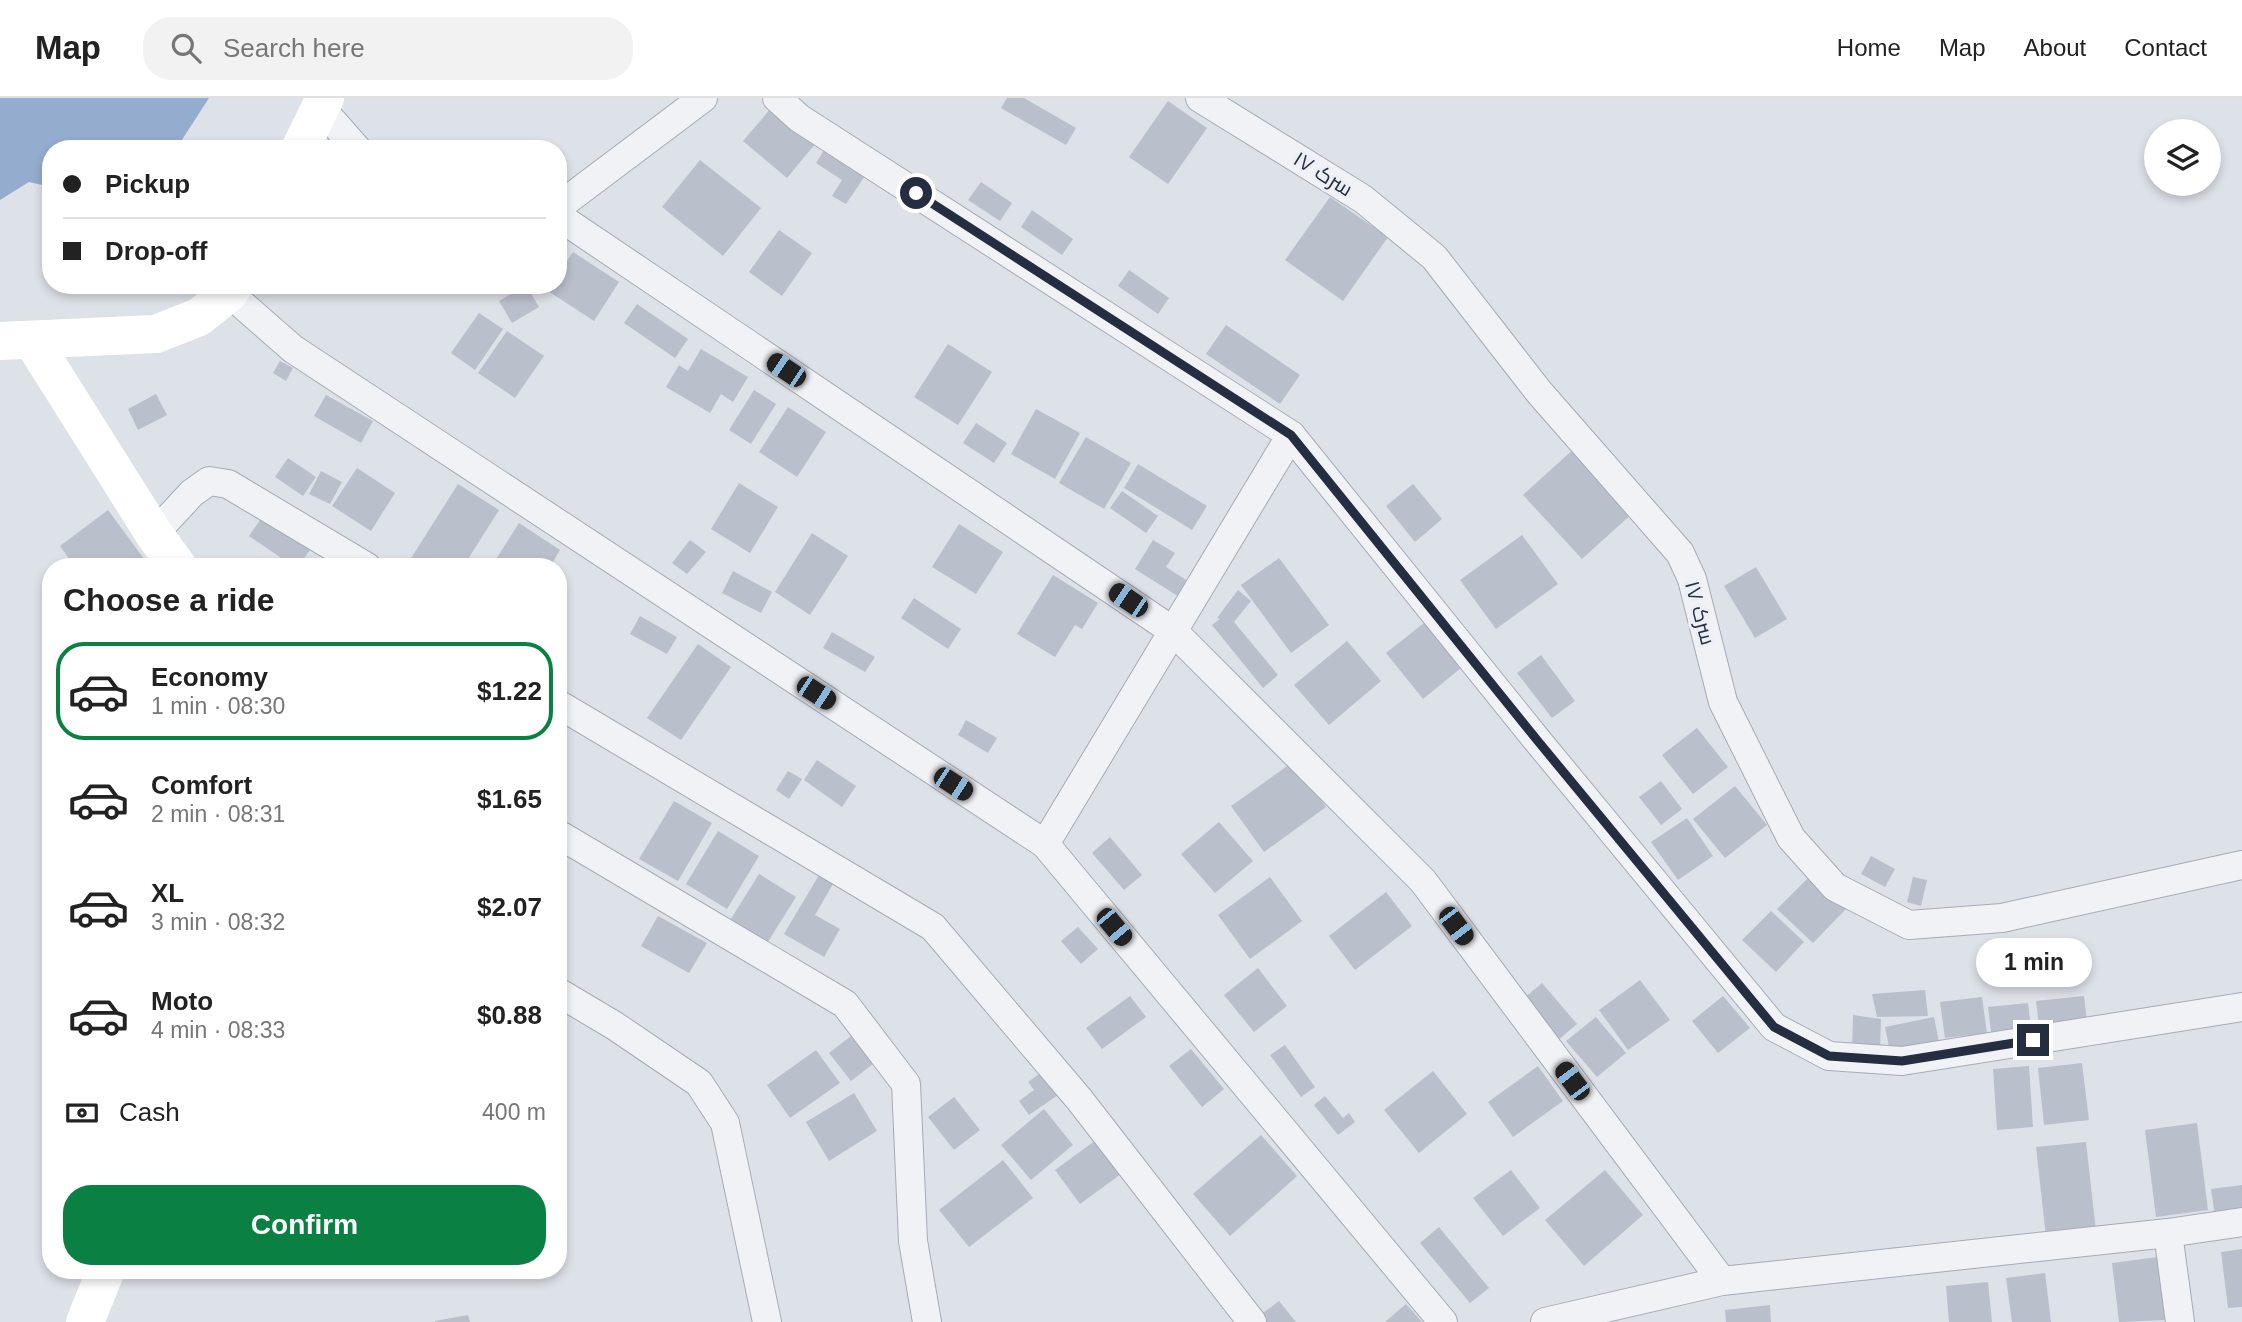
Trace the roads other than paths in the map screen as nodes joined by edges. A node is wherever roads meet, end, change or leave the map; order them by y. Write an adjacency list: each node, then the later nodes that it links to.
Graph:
1 (703, 98): 7 (street)
2 (777, 98): 12 (street)
3 (1200, 98): 20 (street, سرک ۱۷)
4 (323, 103): 5 (main road); 6 (street)
5 (304, 140)
6 (350, 140)
7 (567, 200)
8 (567, 222): 16 (street)
9 (226, 294): 11 (main road)
10 (237, 294): 19 (street)
11 (16, 340): 13 (main road)
12 (1291, 435): 16 (street); 22 (street)
13 (154, 534): 14 (main road); 15 (street)
14 (171, 558)
15 (352, 558)
16 (1173, 631): 19 (street); 26 (street)
17 (567, 709): 30 (street)
18 (567, 839): 29 (street)
19 (1045, 844): 31 (street)
20 (2242, 865)
21 (567, 997): 28 (street)
22 (2242, 1007)
23 (2242, 1223): 24 (street)
24 (2168, 1233): 26 (street); 33 (street)
25 (102, 1279): 27 (main road)
26 (1722, 1281): 32 (street)
27 (85, 1322)
28 (767, 1322)
29 (927, 1322)
30 (1252, 1322)
31 (1443, 1322)
32 (1545, 1322)
33 (2180, 1322)

